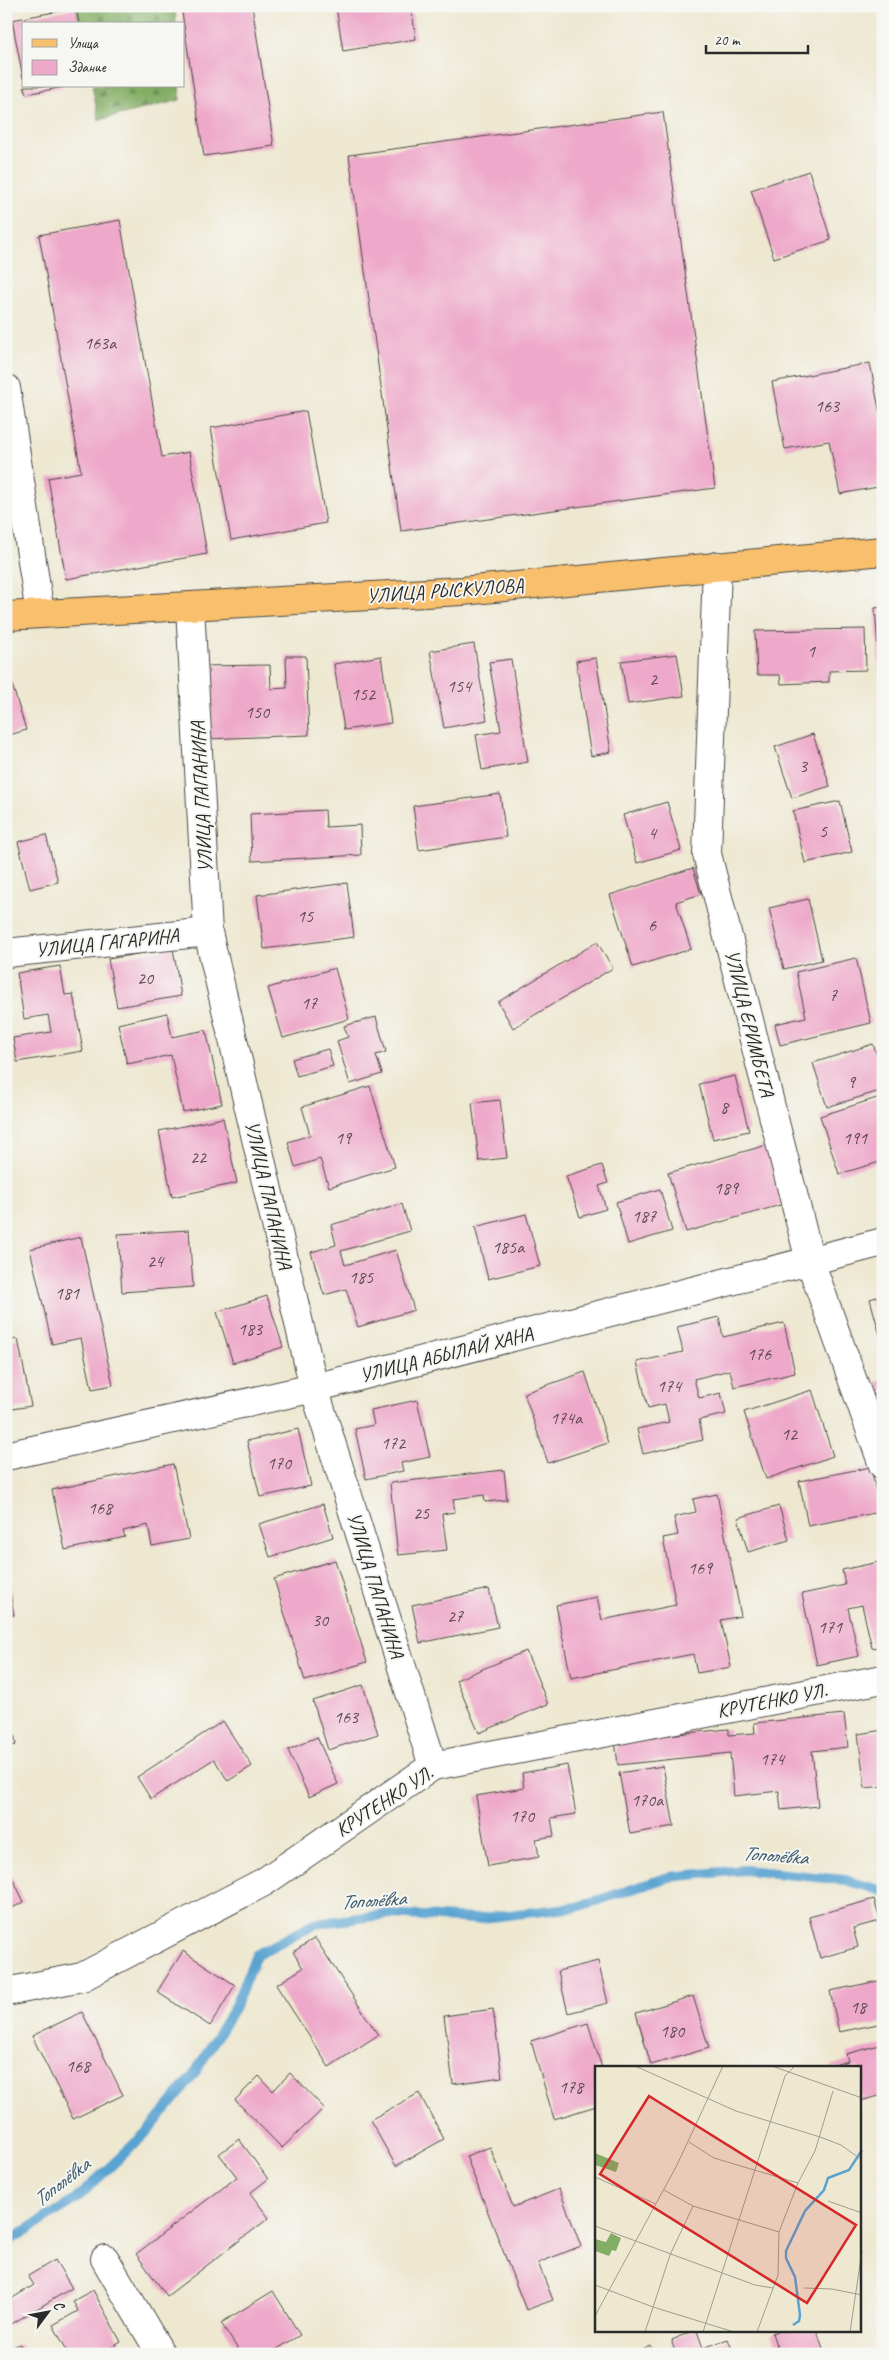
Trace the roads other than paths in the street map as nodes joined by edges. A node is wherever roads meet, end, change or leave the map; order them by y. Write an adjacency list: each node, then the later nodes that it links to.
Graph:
1 (6, 388): 5 (street)
2 (883, 551): 3 (main road, УЛИЦА РЫСКУЛОВА)
3 (717, 566): 4 (main road, УЛИЦА РЫСКУЛОВА); 10 (street, УЛИЦА ЕРИМБЕТА)
4 (190, 607): 5 (main road, УЛИЦА РЫСКУЛОВА); 7 (street, УЛИЦА ПАПАНИНА)
5 (40, 614): 6 (main road, УЛИЦА РЫСКУЛОВА)
6 (6, 616)
7 (208, 932): 8 (street, УЛИЦА ГАГАРИНА); 11 (street, УЛИЦА ПАПАНИНА)
8 (6, 953)
9 (883, 1242): 10 (street, УЛИЦА АБЫЛАЙ ХАНА)
10 (810, 1261): 11 (street, УЛИЦА АБЫЛАЙ ХАНА); 13 (street, УЛИЦА ЕРИМБЕТА)
11 (314, 1388): 12 (street, УЛИЦА АБЫЛАЙ ХАНА); 15 (street, УЛИЦА ПАПАНИНА)
12 (6, 1456)
13 (883, 1465)
14 (883, 1678): 15 (street, КРУТЕНКО УЛ.)
15 (433, 1766): 16 (street, КРУТЕНКО УЛ.)
16 (6, 1992)
17 (105, 2260): 18 (street)
18 (161, 2354)

